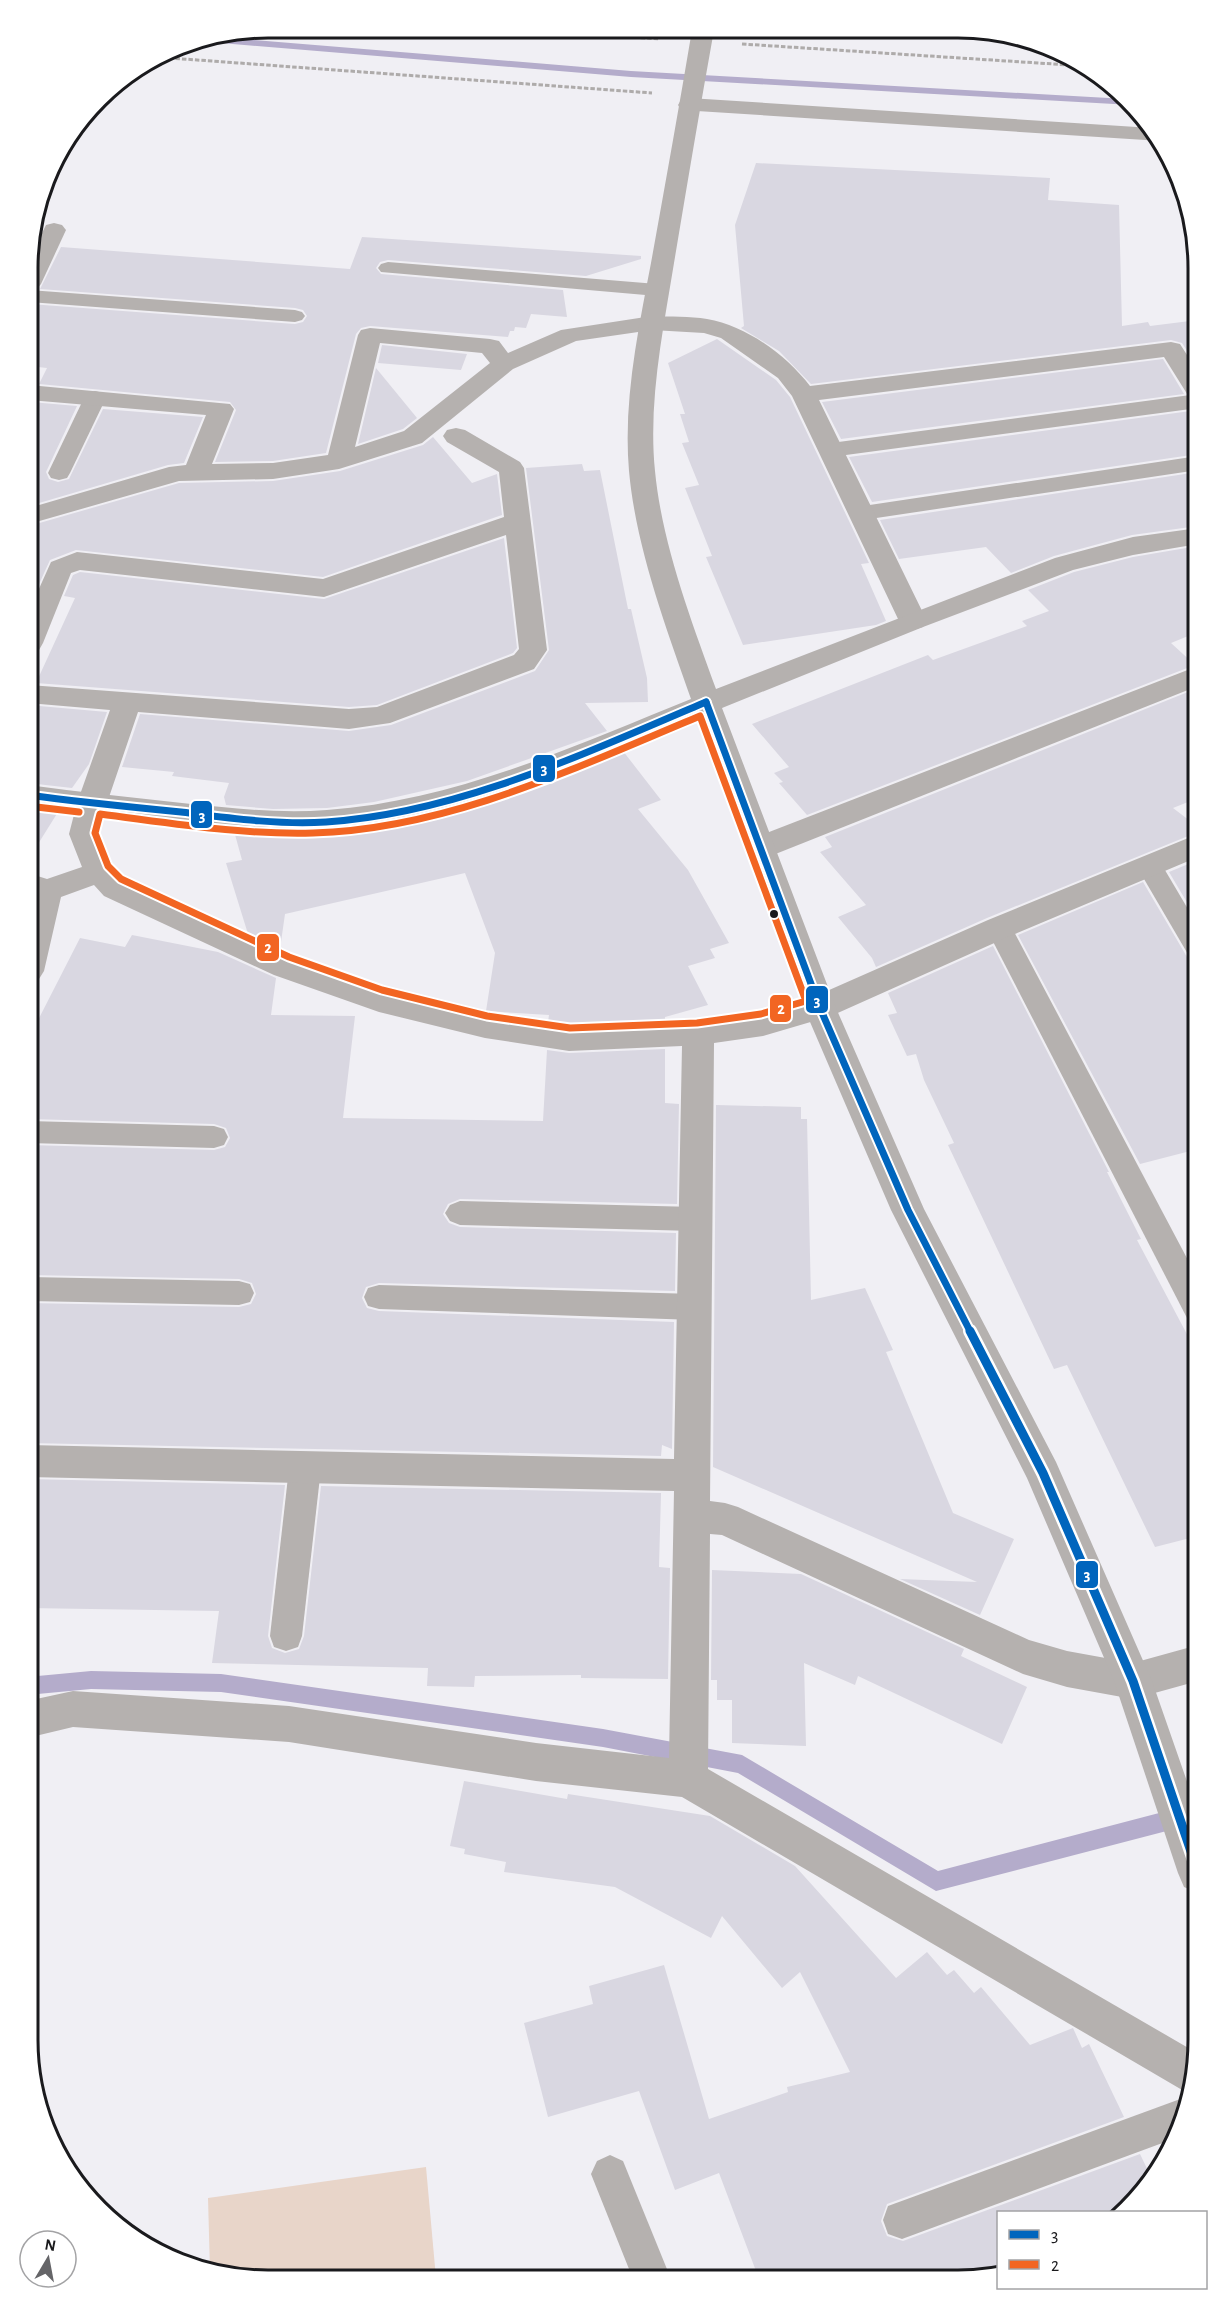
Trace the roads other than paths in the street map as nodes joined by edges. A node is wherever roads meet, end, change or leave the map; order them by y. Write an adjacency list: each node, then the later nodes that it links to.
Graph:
1 (702, 39): 2 (street)
2 (690, 98): 3 (street); 7 (street)
3 (1145, 134)
4 (54, 230): 5 (street)
5 (38, 265)
6 (388, 268): 7 (lane)
7 (657, 290): 10 (street)
8 (38, 297): 9 (lane)
9 (295, 316)
10 (652, 323): 11 (street); 14 (street); 32 (street)
11 (504, 364): 19 (street); 19 (street)
12 (1188, 376): 14 (street)
13 (38, 393): 15 (street)
14 (804, 394): 18 (street)
15 (95, 398): 21 (street); 22 (lane)
16 (1188, 402): 18 (lane)
17 (456, 436): 25 (street)
18 (831, 450): 24 (street)
19 (339, 461): 21 (street)
20 (1188, 464): 24 (lane)
21 (196, 471): 23 (street)
22 (59, 473)
23 (38, 513)
24 (863, 513): 28 (street)
25 (517, 522): 27 (street); 31 (street)
26 (1188, 538): 28 (street)
27 (38, 608)
28 (913, 621): 32 (street)
29 (1188, 679): 35 (street)
30 (38, 695): 31 (street)
31 (127, 702): 34 (street)
32 (706, 702): 34 (street); 35 (street)
33 (38, 796): 34 (street)
34 (92, 803): 38 (street)
35 (762, 847): 42 (street)
36 (1188, 850): 37 (street)
37 (1150, 867): 40 (street); 41 (lane)
38 (99, 872): 39 (street); 43 (street)
39 (38, 887)
40 (999, 928): 42 (street); 49 (lane)
41 (1188, 932)
42 (820, 1008): 43 (street); 59 (street)
43 (698, 1033): 47 (street)
44 (38, 1132): 45 (lane)
45 (214, 1137)
46 (460, 1213): 47 (lane)
47 (696, 1219): 52 (street)
48 (38, 1289): 50 (lane)
49 (1188, 1291)
50 (239, 1293)
51 (379, 1297): 52 (lane)
52 (694, 1307): 55 (street)
53 (38, 1461): 54 (street)
54 (305, 1468): 55 (street); 57 (lane)
55 (692, 1475): 56 (street)
56 (691, 1516): 59 (street); 61 (street)
57 (286, 1636)
58 (1188, 1666): 59 (street)
59 (1133, 1681): 62 (street)
60 (38, 1717): 61 (street)
61 (688, 1779): 63 (street)
62 (1188, 1844)
63 (1186, 2070)
64 (1172, 2121): 66 (lane)
65 (610, 2174): 67 (lane)
66 (902, 2220)
67 (648, 2270)

